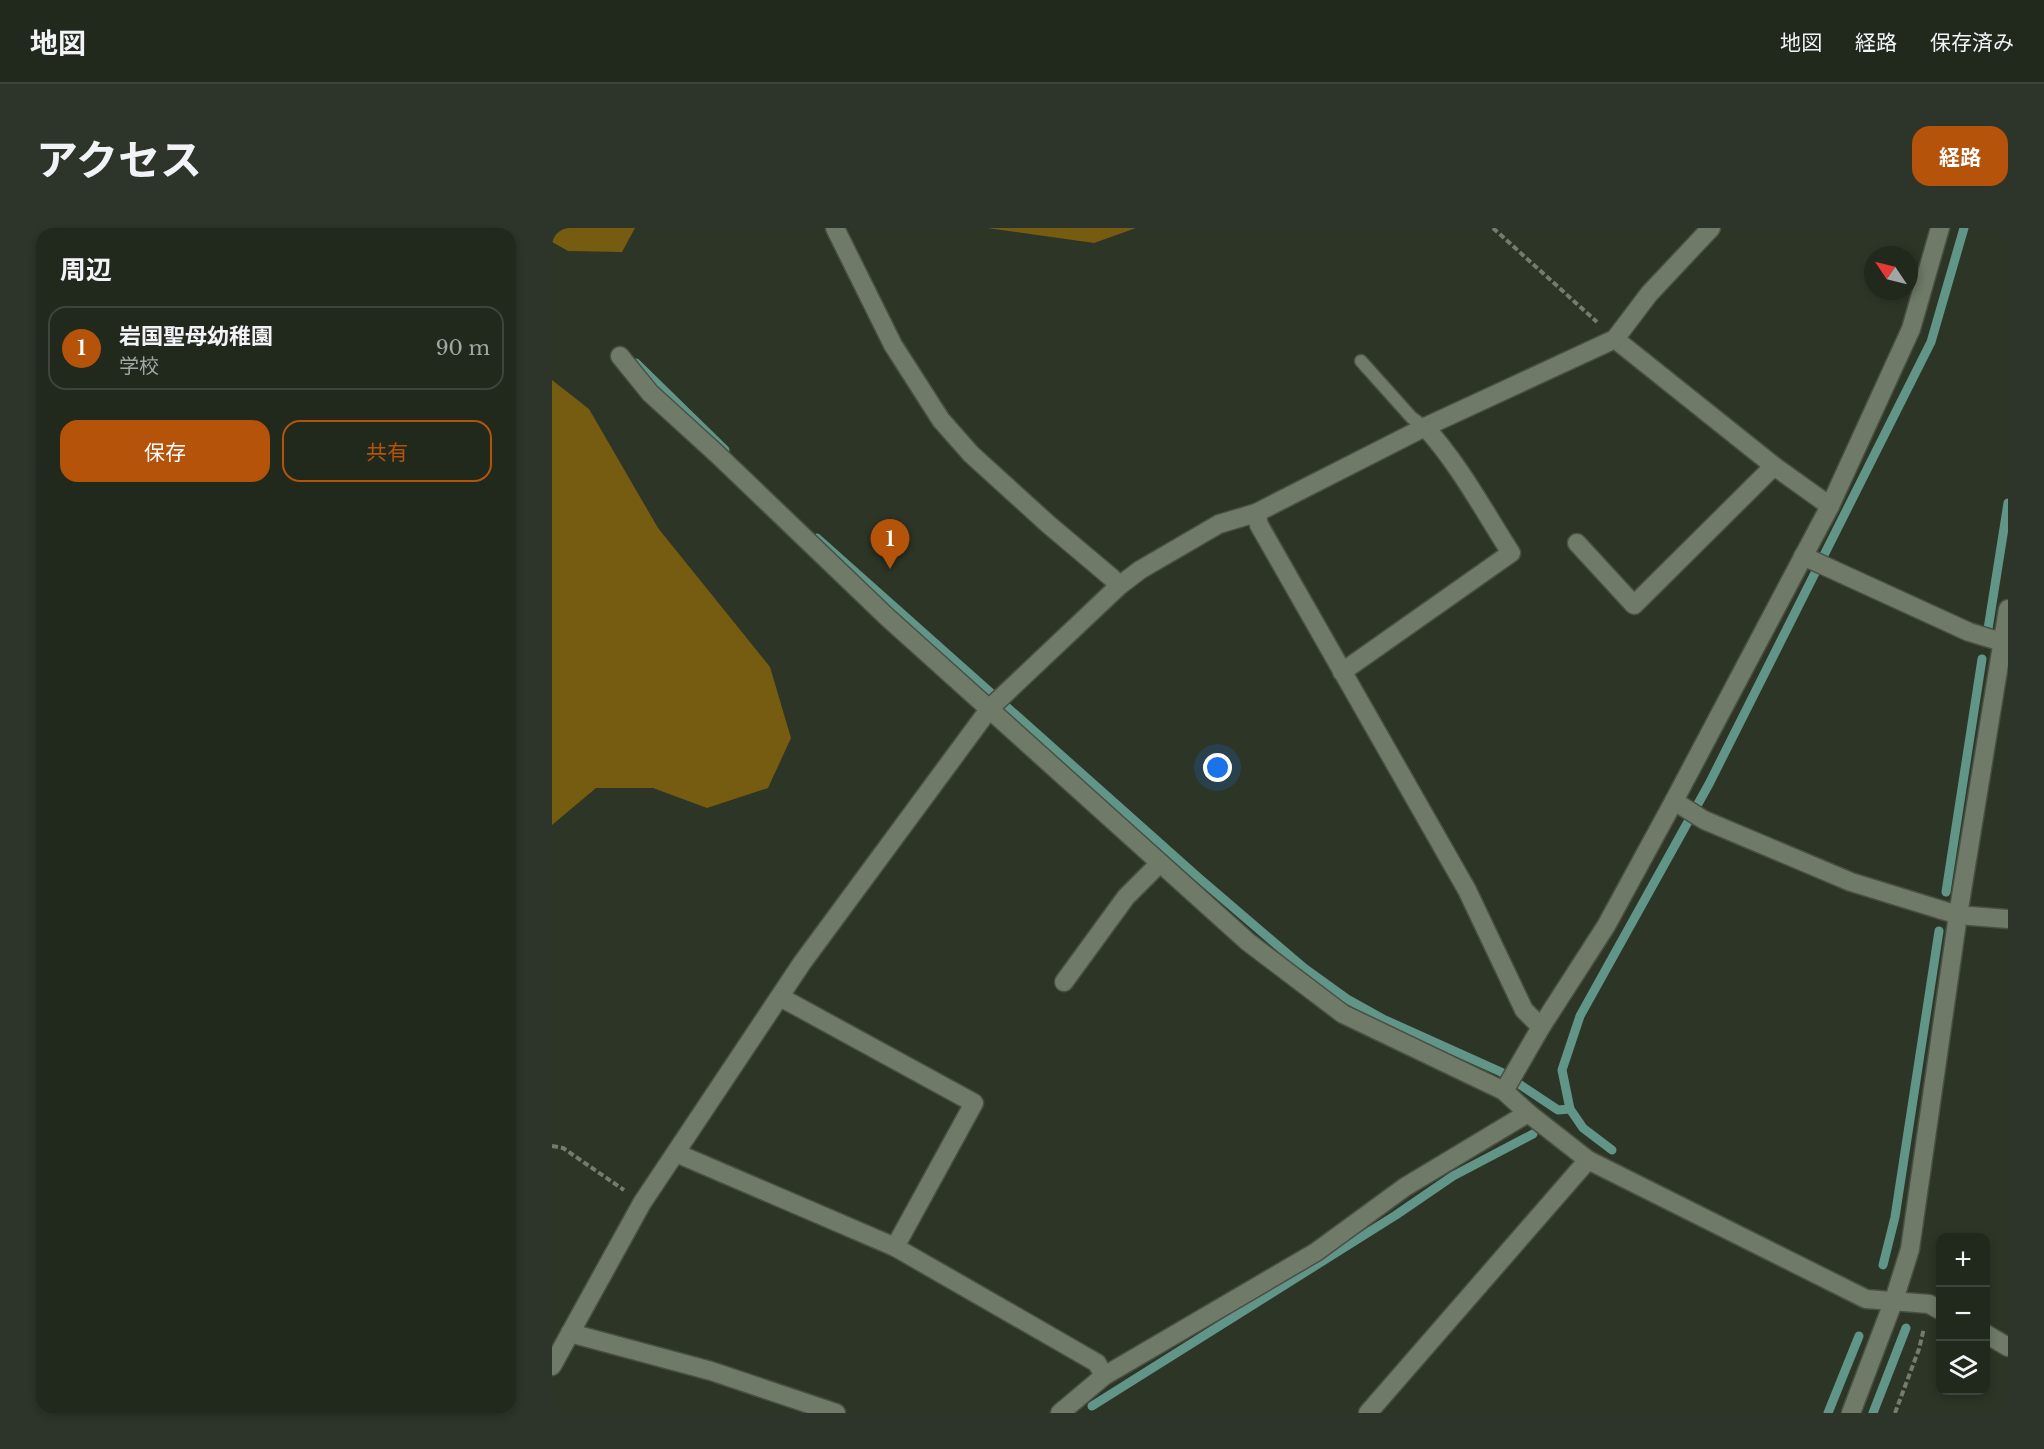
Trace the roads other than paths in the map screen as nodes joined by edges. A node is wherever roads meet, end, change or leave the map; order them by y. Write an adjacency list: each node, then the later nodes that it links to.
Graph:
1 (835, 228): 13 (street)
2 (1711, 228): 4 (street)
3 (1940, 228): 9 (street)
4 (1615, 339): 7 (street); 8 (street)
5 (620, 356): 17 (street)
6 (1361, 361): 7 (lane)
7 (1425, 427): 10 (street); 16 (street)
8 (1774, 466): 9 (street); 11 (street)
9 (1830, 507): 12 (street)
10 (1256, 513): 13 (street); 16 (street)
11 (1576, 543)
12 (1806, 558): 15 (street); 18 (street)
13 (1119, 586): 17 (street)
14 (2008, 609): 15 (street)
15 (2002, 642): 20 (street)
16 (1342, 672): 24 (street)
17 (990, 708): 19 (street); 23 (street)
18 (1678, 804): 20 (street); 24 (street)
19 (1160, 863): 22 (street); 25 (street)
20 (1958, 915): 21 (street); 30 (street)
21 (2008, 919)
22 (1064, 982)
23 (780, 997): 27 (street); 29 (street)
24 (1541, 1027): 25 (street)
25 (1509, 1083): 26 (street)
26 (1528, 1113): 28 (street); 36 (street)
27 (676, 1153): 29 (street); 32 (street)
28 (1588, 1160): 30 (street); 40 (street)
29 (895, 1247): 36 (street)
30 (1894, 1300): 31 (street); 41 (street)
31 (1935, 1307)
32 (570, 1332): 35 (street); 37 (street)
33 (1990, 1336): 34 (street)
34 (2008, 1347)
35 (552, 1366)
36 (1104, 1376): 39 (street)
37 (813, 1409): 38 (street)
38 (836, 1413)
39 (1060, 1413)
40 (1368, 1413)
41 (1851, 1413)

